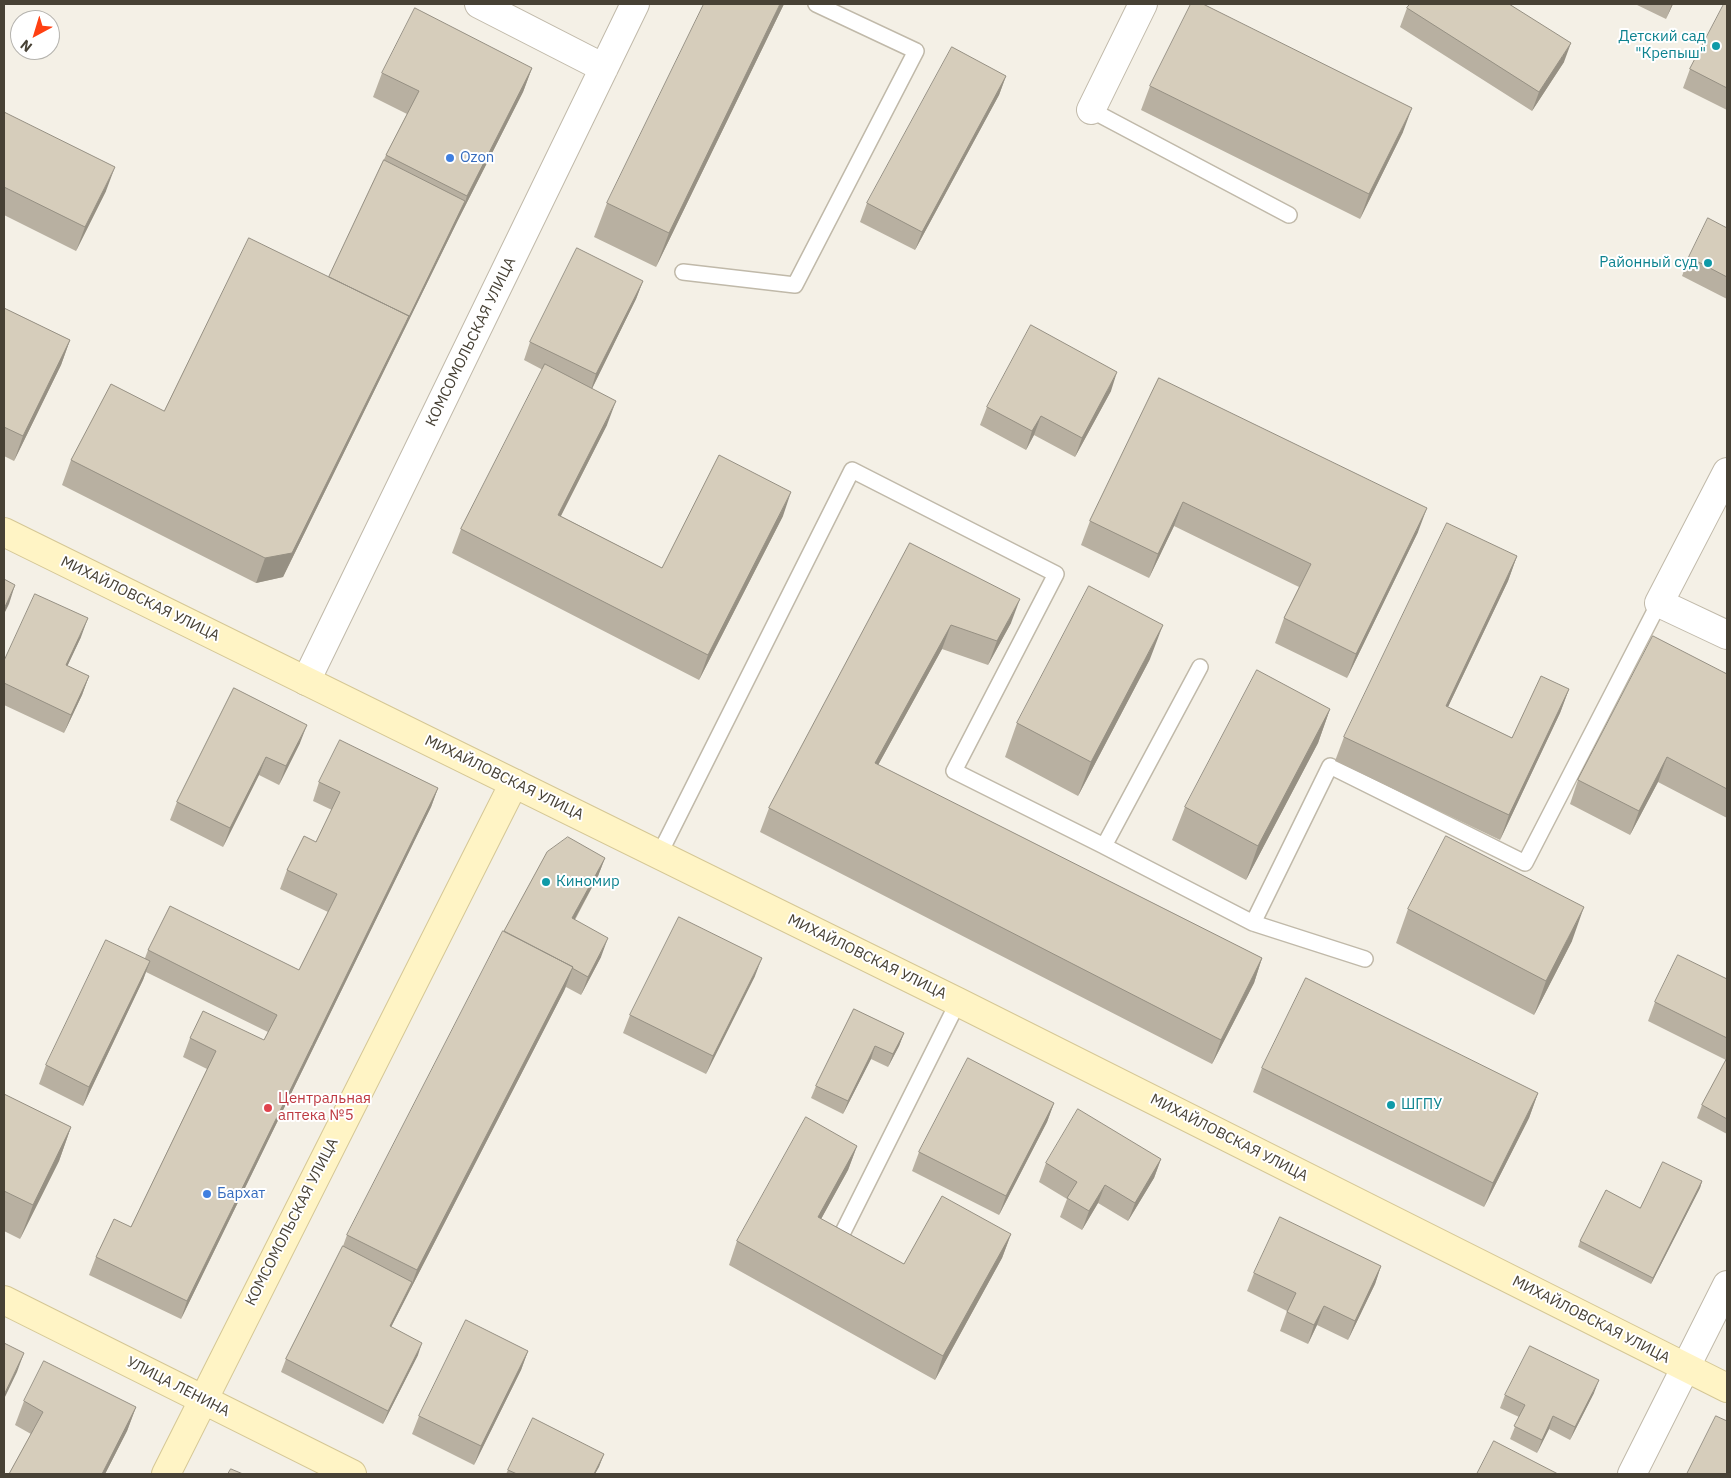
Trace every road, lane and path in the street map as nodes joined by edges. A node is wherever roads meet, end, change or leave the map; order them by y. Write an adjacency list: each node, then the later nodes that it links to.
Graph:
1 (479, 4): 5 (street)
2 (635, 4): 5 (street, КОМСОМОЛЬСКАЯ УЛИЦА)
3 (816, 4): 8 (lane)
4 (1143, 4): 6 (street)
5 (604, 68): 14 (street, КОМСОМОЛЬСКАЯ УЛИЦА)
6 (1091, 110): 7 (lane)
7 (1288, 215)
8 (683, 272)
9 (1727, 472): 11 (street)
10 (4, 532): 14 (main road, МИХАЙЛОВСКАЯ УЛИЦА)
11 (1659, 602): 12 (street); 18 (lane)
12 (1727, 635)
13 (1200, 666): 16 (lane)
14 (306, 680): 15 (main road, МИХАЙЛОВСКАЯ УЛИЦА)
15 (514, 782): 17 (main road, МИХАЙЛОВСКАЯ УЛИЦА); 26 (main road, КОМСОМОЛЬСКАЯ УЛИЦА)
16 (1104, 846): 17 (lane); 18 (lane)
17 (659, 855): 20 (main road, МИХАЙЛОВСКАЯ УЛИЦА)
18 (1254, 923): 19 (lane)
19 (1365, 959)
20 (958, 1002): 21 (lane); 24 (main road, МИХАЙЛОВСКАЯ УЛИЦА)
21 (842, 1234)
22 (1727, 1285): 24 (street)
23 (4, 1300): 26 (main road, УЛИЦА ЛЕНИНА)
24 (1685, 1367): 25 (main road, МИХАЙЛОВСКАЯ УЛИЦА); 29 (street)
25 (1727, 1388)
26 (203, 1400): 27 (main road, КОМСОМОЛЬСКАЯ УЛИЦА); 28 (main road, УЛИЦА ЛЕНИНА)
27 (166, 1474)
28 (352, 1474)
29 (1632, 1474)

